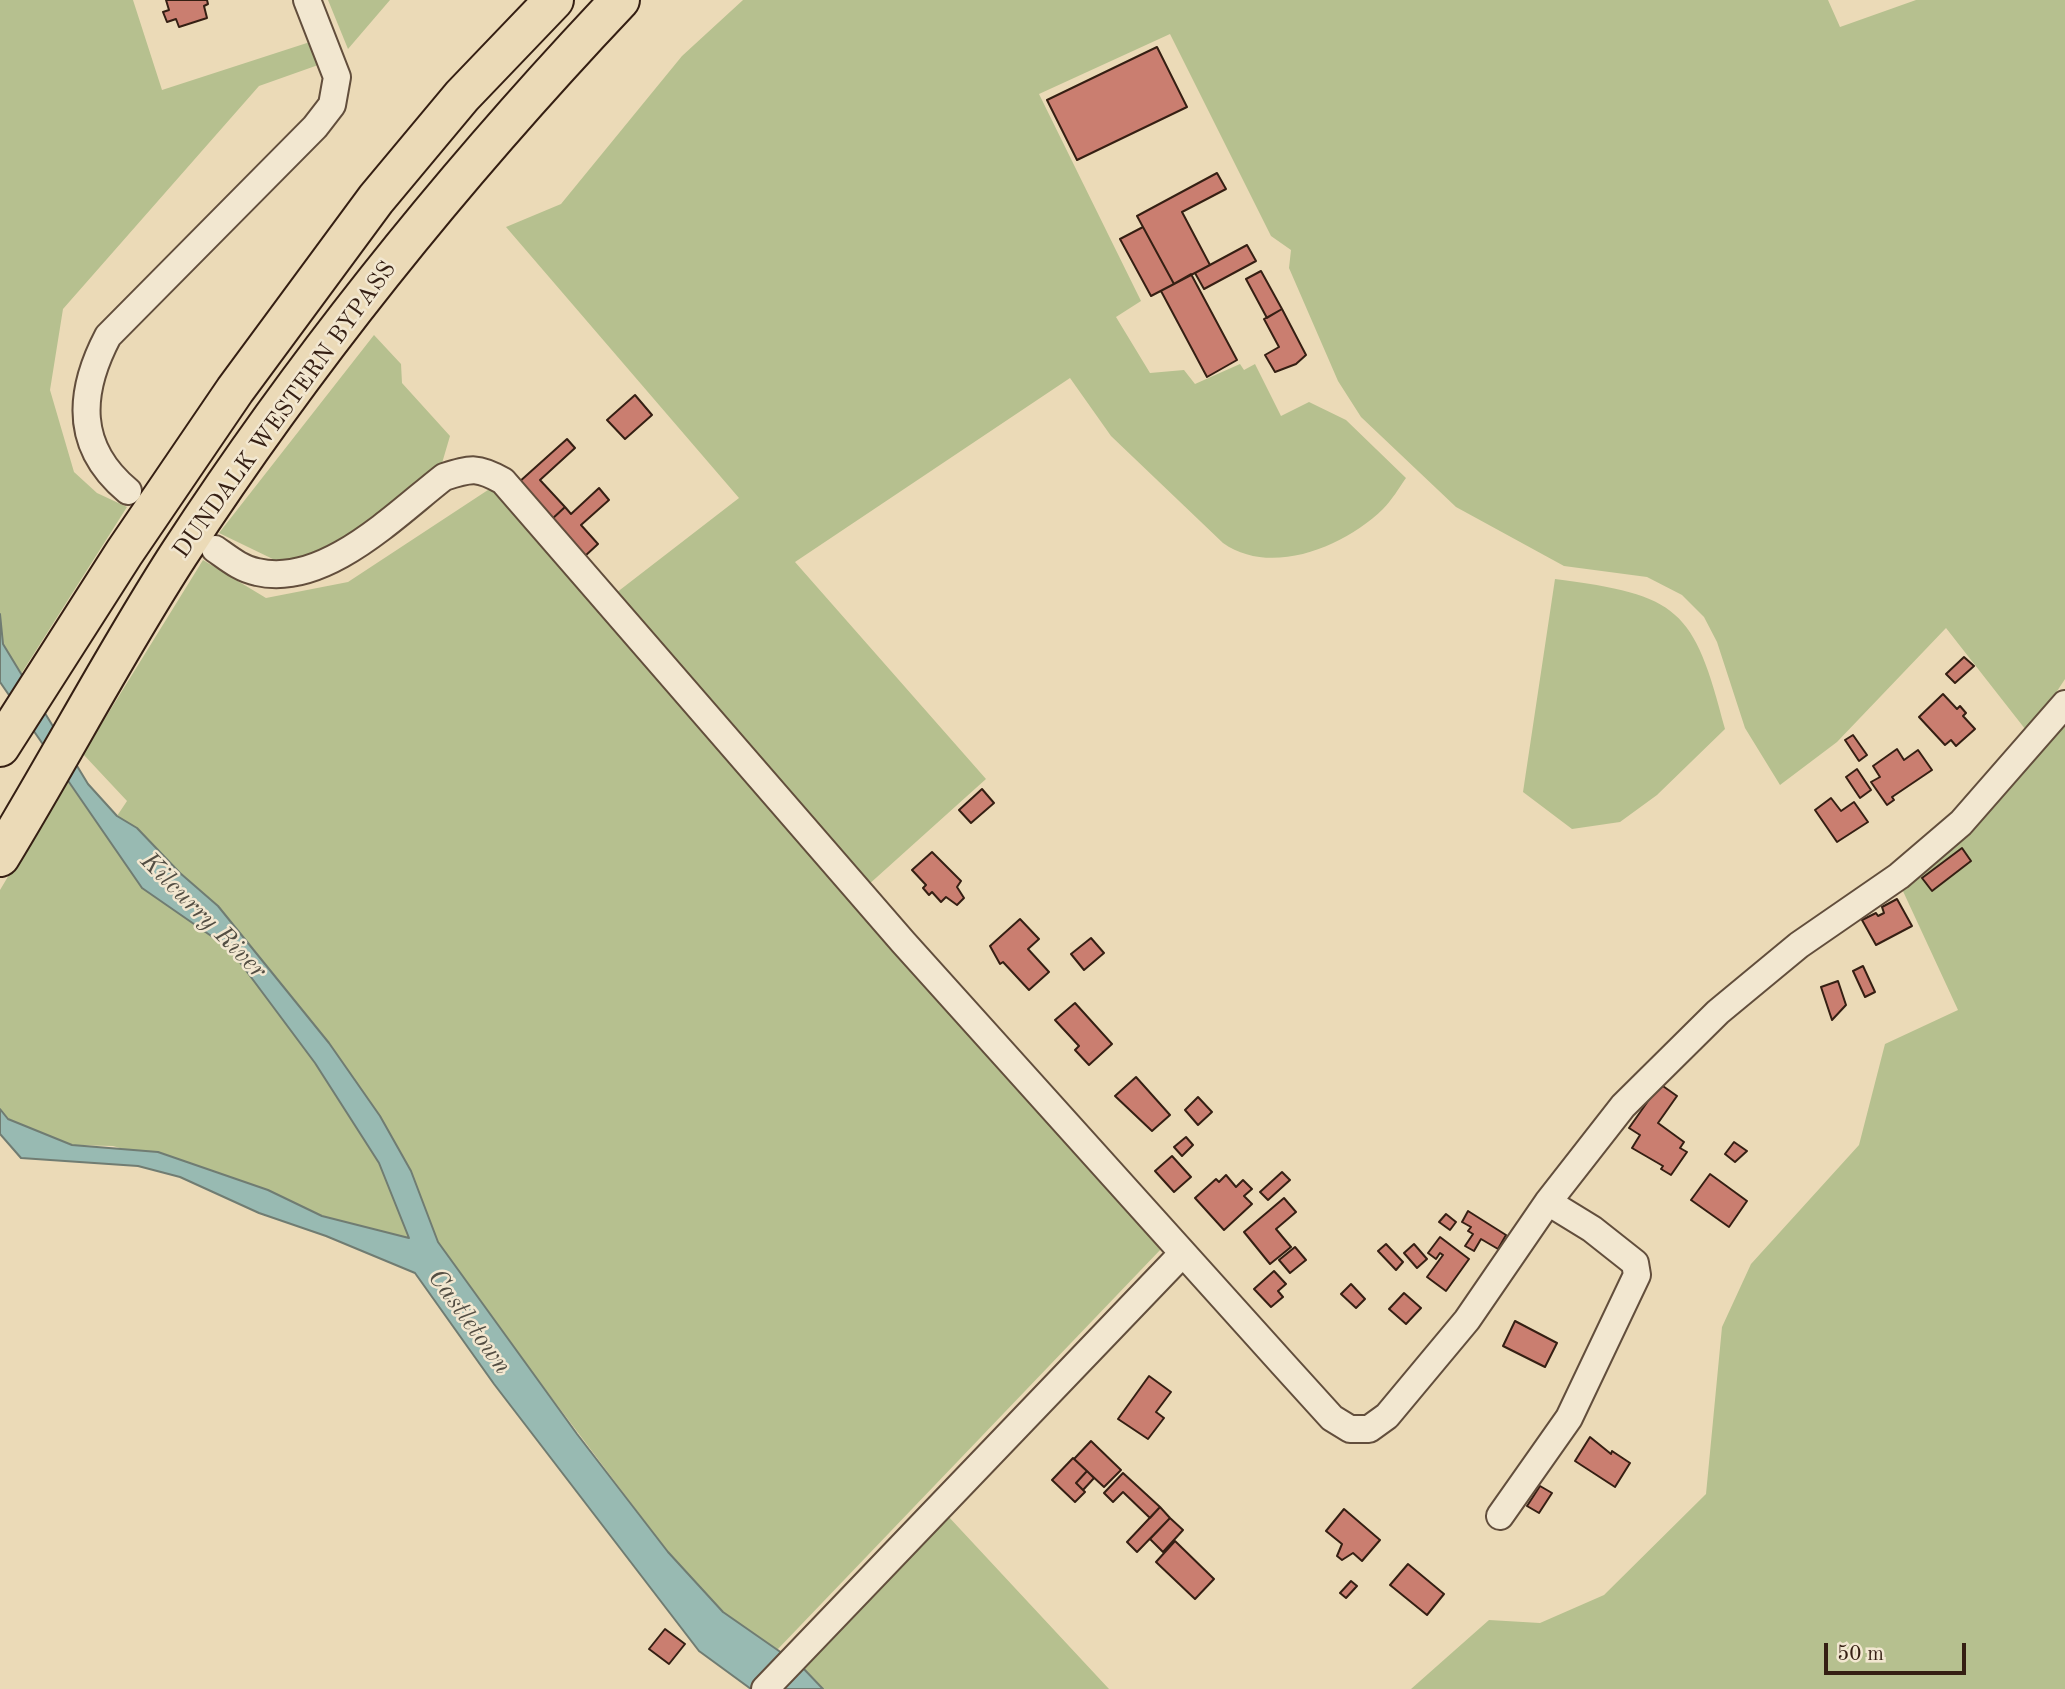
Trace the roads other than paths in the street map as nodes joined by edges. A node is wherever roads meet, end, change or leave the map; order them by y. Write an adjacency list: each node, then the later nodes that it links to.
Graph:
1 (307, 0): 4 (street)
2 (554, 0): 7 (highway, DUNDALK WESTERN BYPASS)
3 (620, 0): 8 (highway, DUNDALK WESTERN BYPASS)
4 (128, 491)
5 (215, 549): 10 (street)
6 (2065, 704): 9 (street)
7 (1, 744)
8 (0, 857)
9 (1548, 1202): 10 (street); 11 (street)
10 (1183, 1253): 12 (street)
11 (1500, 1516)
12 (765, 1689)

